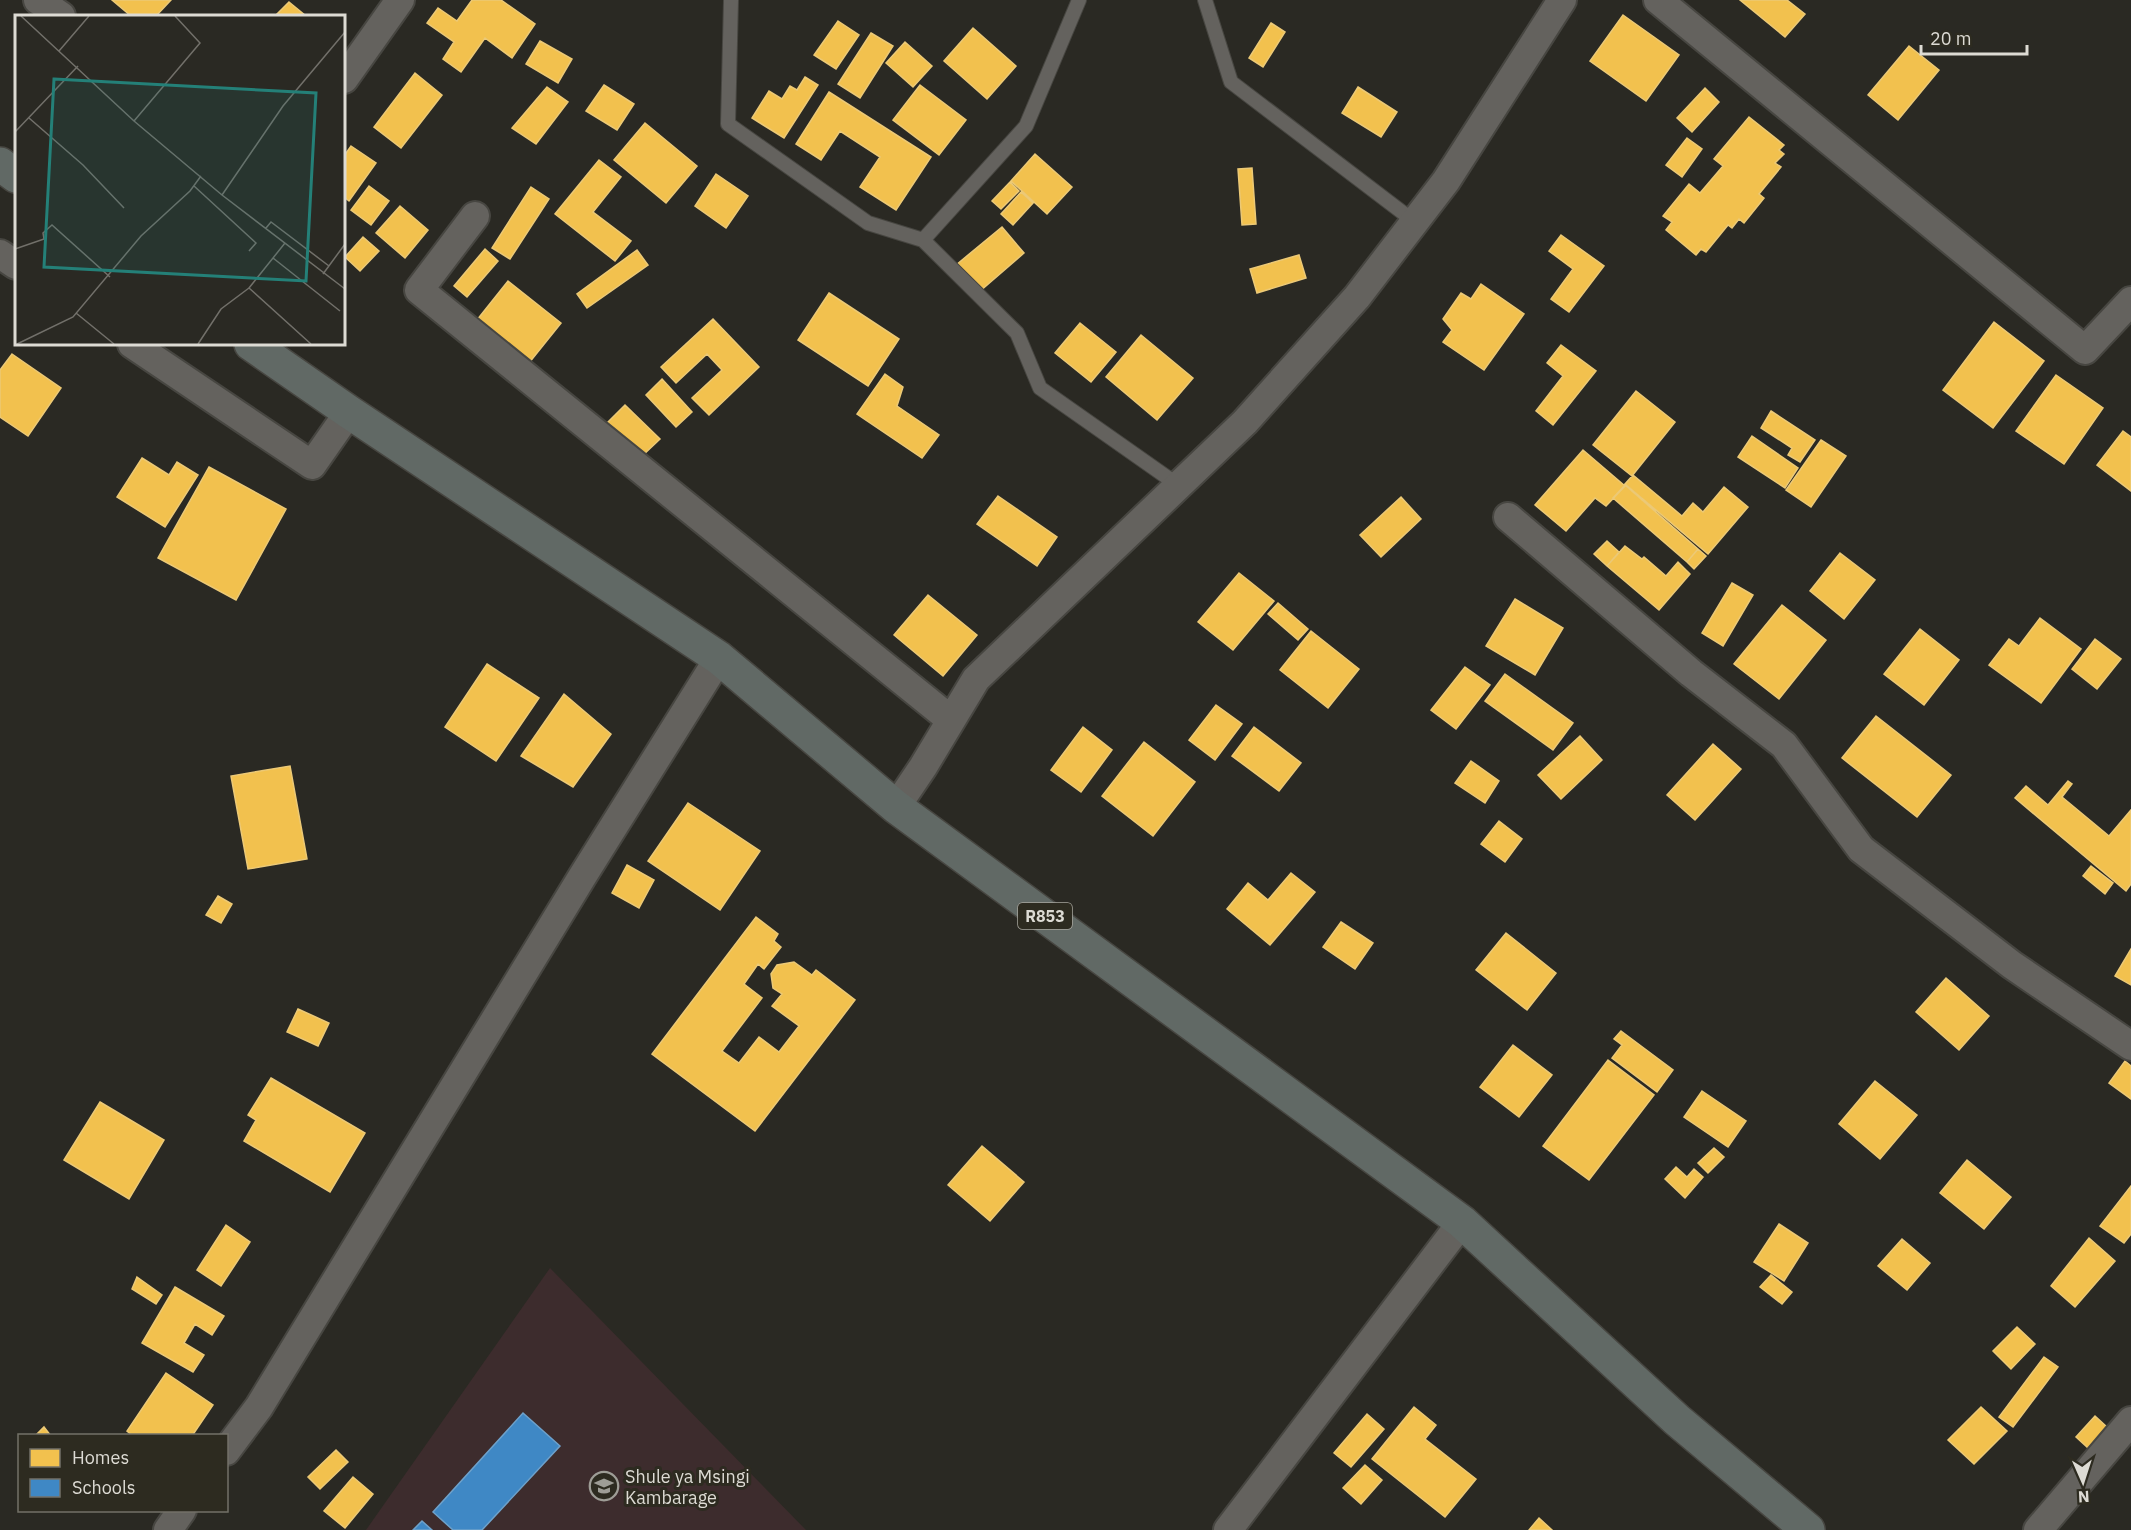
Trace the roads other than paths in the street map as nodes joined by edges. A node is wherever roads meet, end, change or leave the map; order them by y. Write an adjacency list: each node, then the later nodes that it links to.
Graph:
1 (38, 0): 8 (street)
2 (400, 0): 9 (street)
3 (731, 0): 14 (lane)
4 (1079, 0): 14 (lane)
5 (1205, 0): 13 (lane)
6 (1562, 0): 13 (street)
7 (1658, 0): 17 (street)
8 (60, 15)
9 (345, 78)
10 (0, 164): 11 (main road)
11 (15, 175)
12 (475, 216): 24 (street)
13 (1415, 222): 21 (street)
14 (923, 240): 21 (lane)
15 (0, 254): 16 (street)
16 (15, 264)
17 (2131, 301)
18 (133, 345): 20 (street)
19 (252, 345): 20 (main road, R853)
20 (349, 412): 23 (main road, R853)
21 (1178, 485): 24 (street)
22 (1508, 517): 26 (street)
23 (719, 658): 25 (main road, R853); 29 (street)
24 (951, 720): 25 (street)
25 (896, 807): 27 (main road, R853)
26 (2131, 1046)
27 (1462, 1222): 32 (street); 33 (main road, R853)
28 (2131, 1421): 34 (street)
29 (228, 1448)
30 (181, 1512): 31 (street)
31 (168, 1530)
32 (1228, 1530)
33 (1808, 1530)
34 (2038, 1530)

